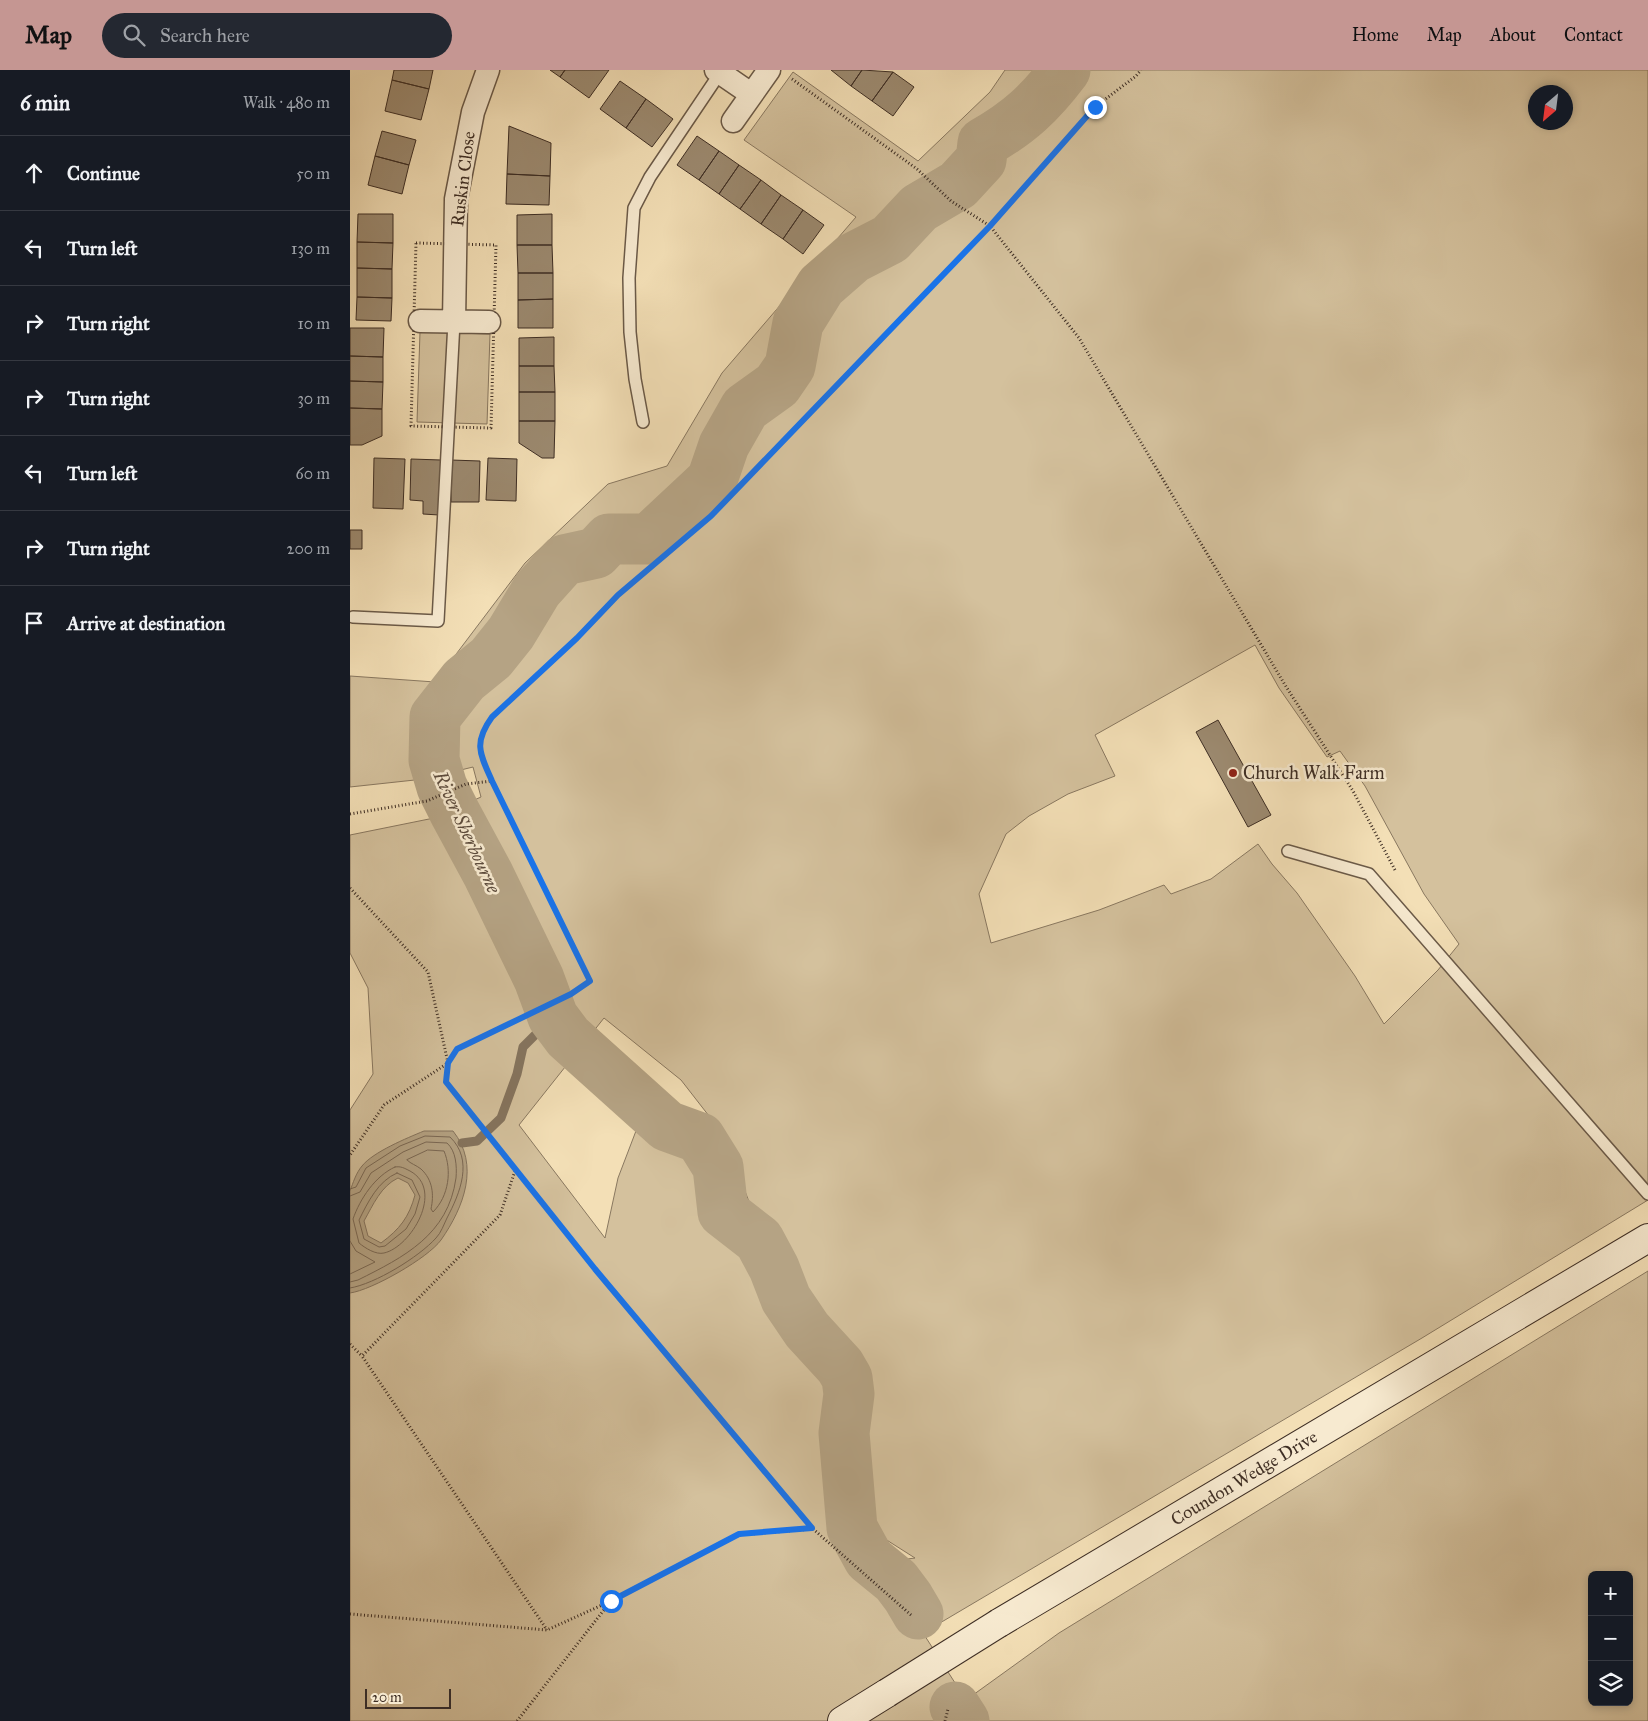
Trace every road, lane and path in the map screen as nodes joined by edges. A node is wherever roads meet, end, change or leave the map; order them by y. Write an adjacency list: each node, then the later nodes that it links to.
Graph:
1 (488, 70): 9 (street, Ruskin Close)
2 (1141, 70): 7 (path)
3 (718, 72): 5 (street); 11 (lane)
4 (777, 72): 5 (street); 7 (path)
5 (751, 94): 6 (street)
6 (733, 121)
7 (990, 226): 13 (path); 16 (path)
8 (420, 321): 9 (street)
9 (454, 322): 10 (street); 12 (lane)
10 (488, 322)
11 (643, 422)
12 (353, 617)
13 (492, 781): 14 (path); 18 (path)
14 (350, 814)
15 (1288, 851): 21 (lane)
16 (1398, 876)
17 (350, 888): 18 (path)
18 (448, 1063): 19 (path); 20 (path)
19 (350, 1155)
20 (515, 1170): 24 (path); 25 (path)
21 (1648, 1194)
22 (1648, 1238): 32 (main road, Coundon Wedge Drive, bridge)
23 (350, 1344): 24 (path)
24 (362, 1356): 29 (path)
25 (812, 1528): 26 (path); 28 (path)
26 (611, 1601): 29 (path); 31 (path)
27 (350, 1614): 29 (path)
28 (911, 1615)
29 (546, 1630)
30 (948, 1709): 33 (path)
31 (518, 1721)
32 (842, 1721)
33 (945, 1721)

